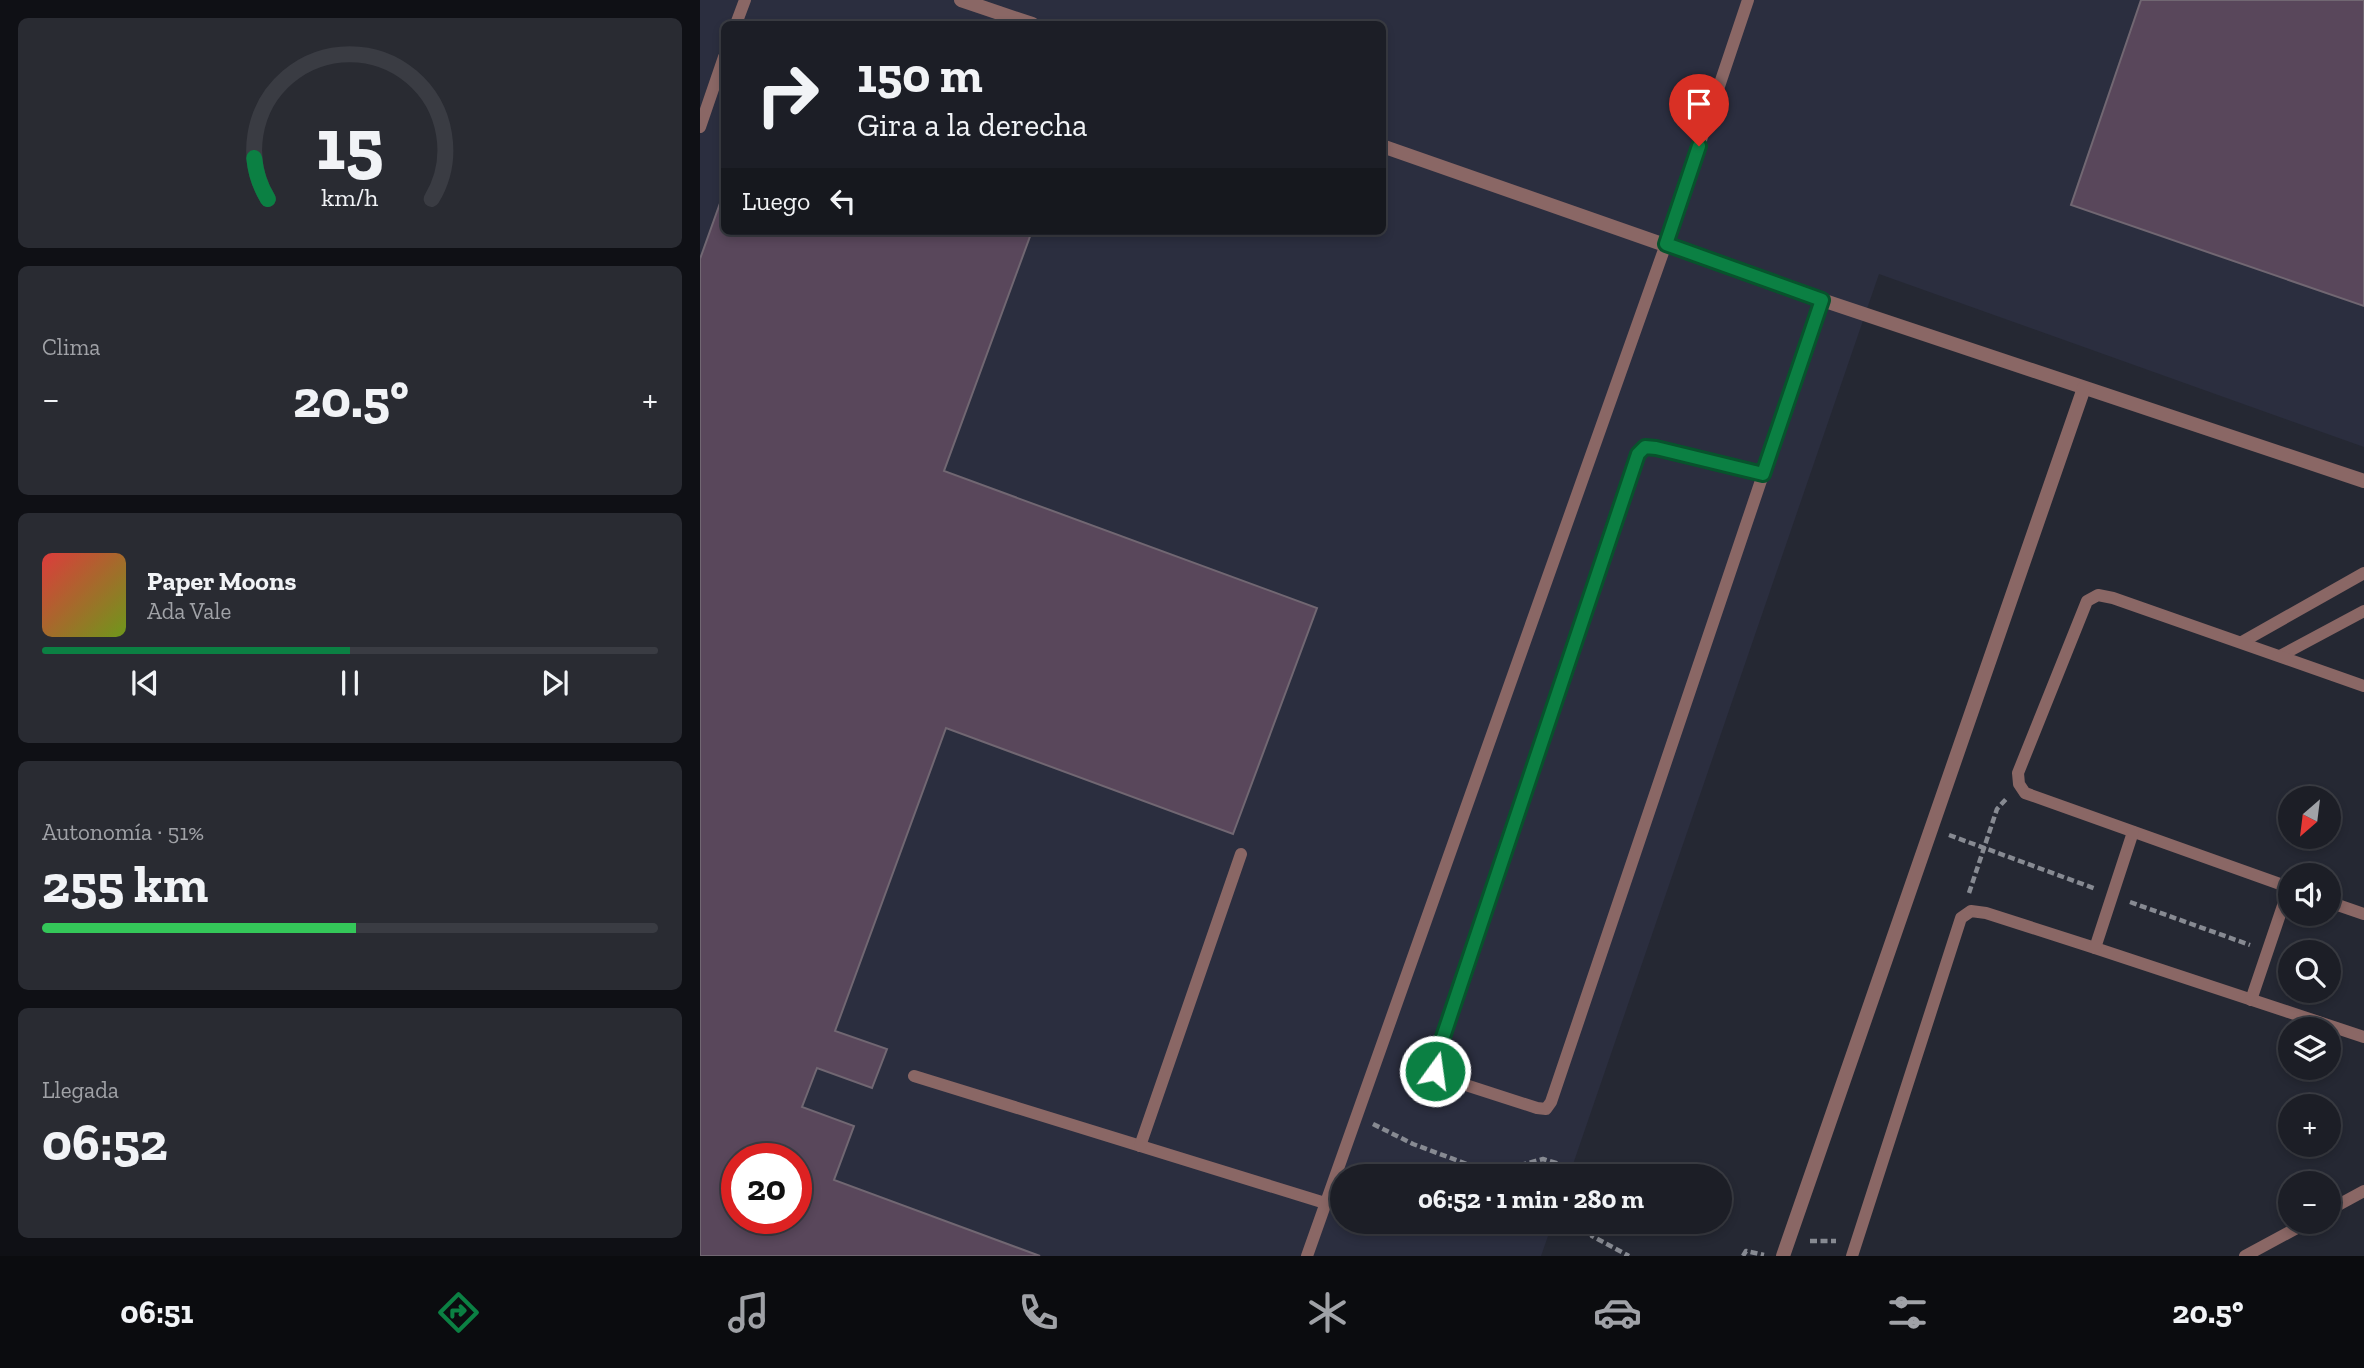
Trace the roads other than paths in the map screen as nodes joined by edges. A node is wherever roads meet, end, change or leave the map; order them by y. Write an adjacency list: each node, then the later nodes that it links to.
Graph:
1 (745, 0): 5 (lane)
2 (961, 0): 4 (street)
3 (1748, 0): 10 (lane)
4 (993, 5): 6 (street)
5 (737, 21)
6 (1026, 21)
7 (721, 66): 8 (lane)
8 (700, 127)
9 (1386, 147): 10 (street)
10 (1666, 244): 11 (street); 32 (lane)
11 (1822, 300): 12 (street); 13 (lane)
12 (2084, 388): 14 (street); 36 (street)
13 (1763, 474): 13 (lane)
14 (2364, 481)
15 (2364, 573): 17 (lane)
16 (2364, 611): 18 (lane)
17 (2242, 642): 18 (lane); 20 (lane)
18 (2280, 656): 19 (lane)
19 (2364, 686)
20 (2133, 832): 22 (lane); 26 (lane)
21 (1241, 854): 30 (lane)
22 (2278, 884)
23 (2341, 906): 24 (lane)
24 (2364, 914)
25 (2278, 922): 27 (lane)
26 (2095, 948): 27 (lane); 37 (lane)
27 (2251, 1000): 28 (lane)
28 (2364, 1037)
29 (914, 1076): 30 (lane)
30 (1140, 1146): 32 (lane)
31 (2364, 1191): 33 (lane)
32 (1325, 1203): 35 (lane)
33 (2341, 1203)
34 (2286, 1234): 38 (lane)
35 (1307, 1256)
36 (1783, 1256)
37 (1852, 1256)
38 (2245, 1256)

